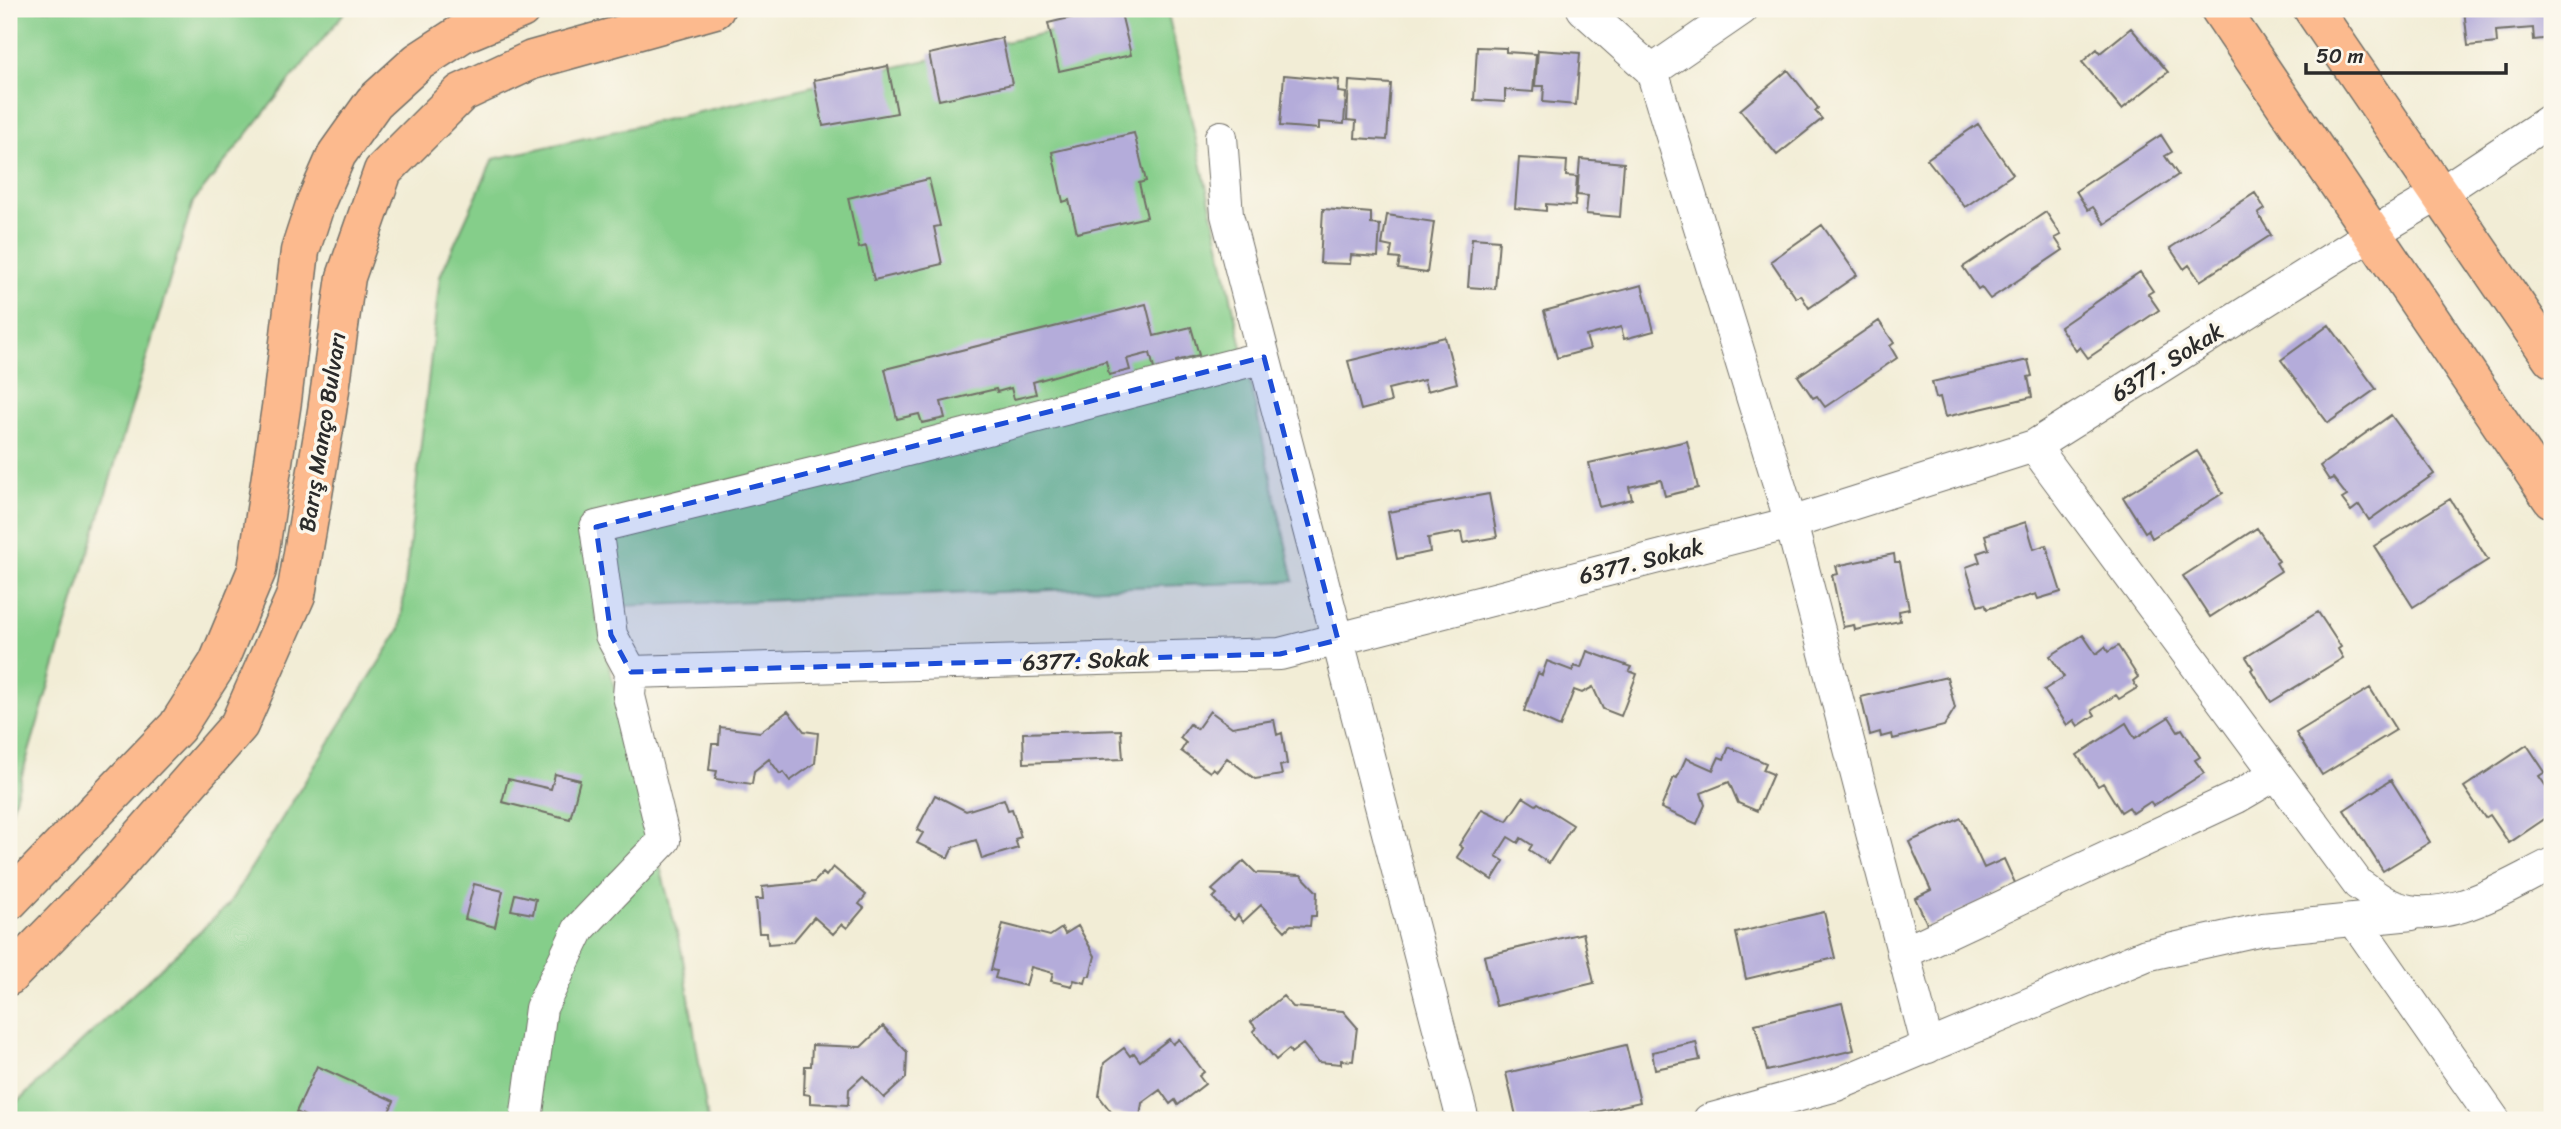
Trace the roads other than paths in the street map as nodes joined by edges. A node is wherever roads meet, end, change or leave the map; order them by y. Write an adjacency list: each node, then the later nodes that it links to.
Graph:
1 (521, 9): 21 (main road, Barış Manço Bulvarı)
2 (715, 9): 25 (main road, Barış Manço Bulvarı)
3 (1583, 9): 7 (street)
4 (1742, 9): 7 (street)
5 (2220, 9): 11 (main road)
6 (2313, 9): 10 (main road)
7 (1651, 71): 16 (street)
8 (2552, 119): 10 (street, 6377. Sokak)
9 (1221, 137): 12 (street)
10 (2439, 194): 11 (street, 6377. Sokak); 13 (main road)
11 (2373, 233): 14 (street, 6377. Sokak); 15 (main road)
12 (1264, 357): 17 (street); 18 (street)
13 (2552, 358)
14 (2034, 446): 16 (street, 6377. Sokak); 19 (street)
15 (2552, 499)
16 (1791, 523): 17 (street, 6377. Sokak); 24 (street)
17 (1338, 640): 18 (street, 6377. Sokak); 28 (street)
18 (631, 672): 27 (street)
19 (2276, 774): 22 (street); 24 (street)
20 (2552, 864): 22 (street)
21 (9, 901)
22 (2420, 914): 23 (street)
23 (2354, 920): 26 (street); 30 (street)
24 (1903, 953): 26 (street)
25 (9, 976)
26 (1928, 1046): 29 (street)
27 (526, 1120)
28 (1463, 1120)
29 (1709, 1120)
30 (2494, 1120)

